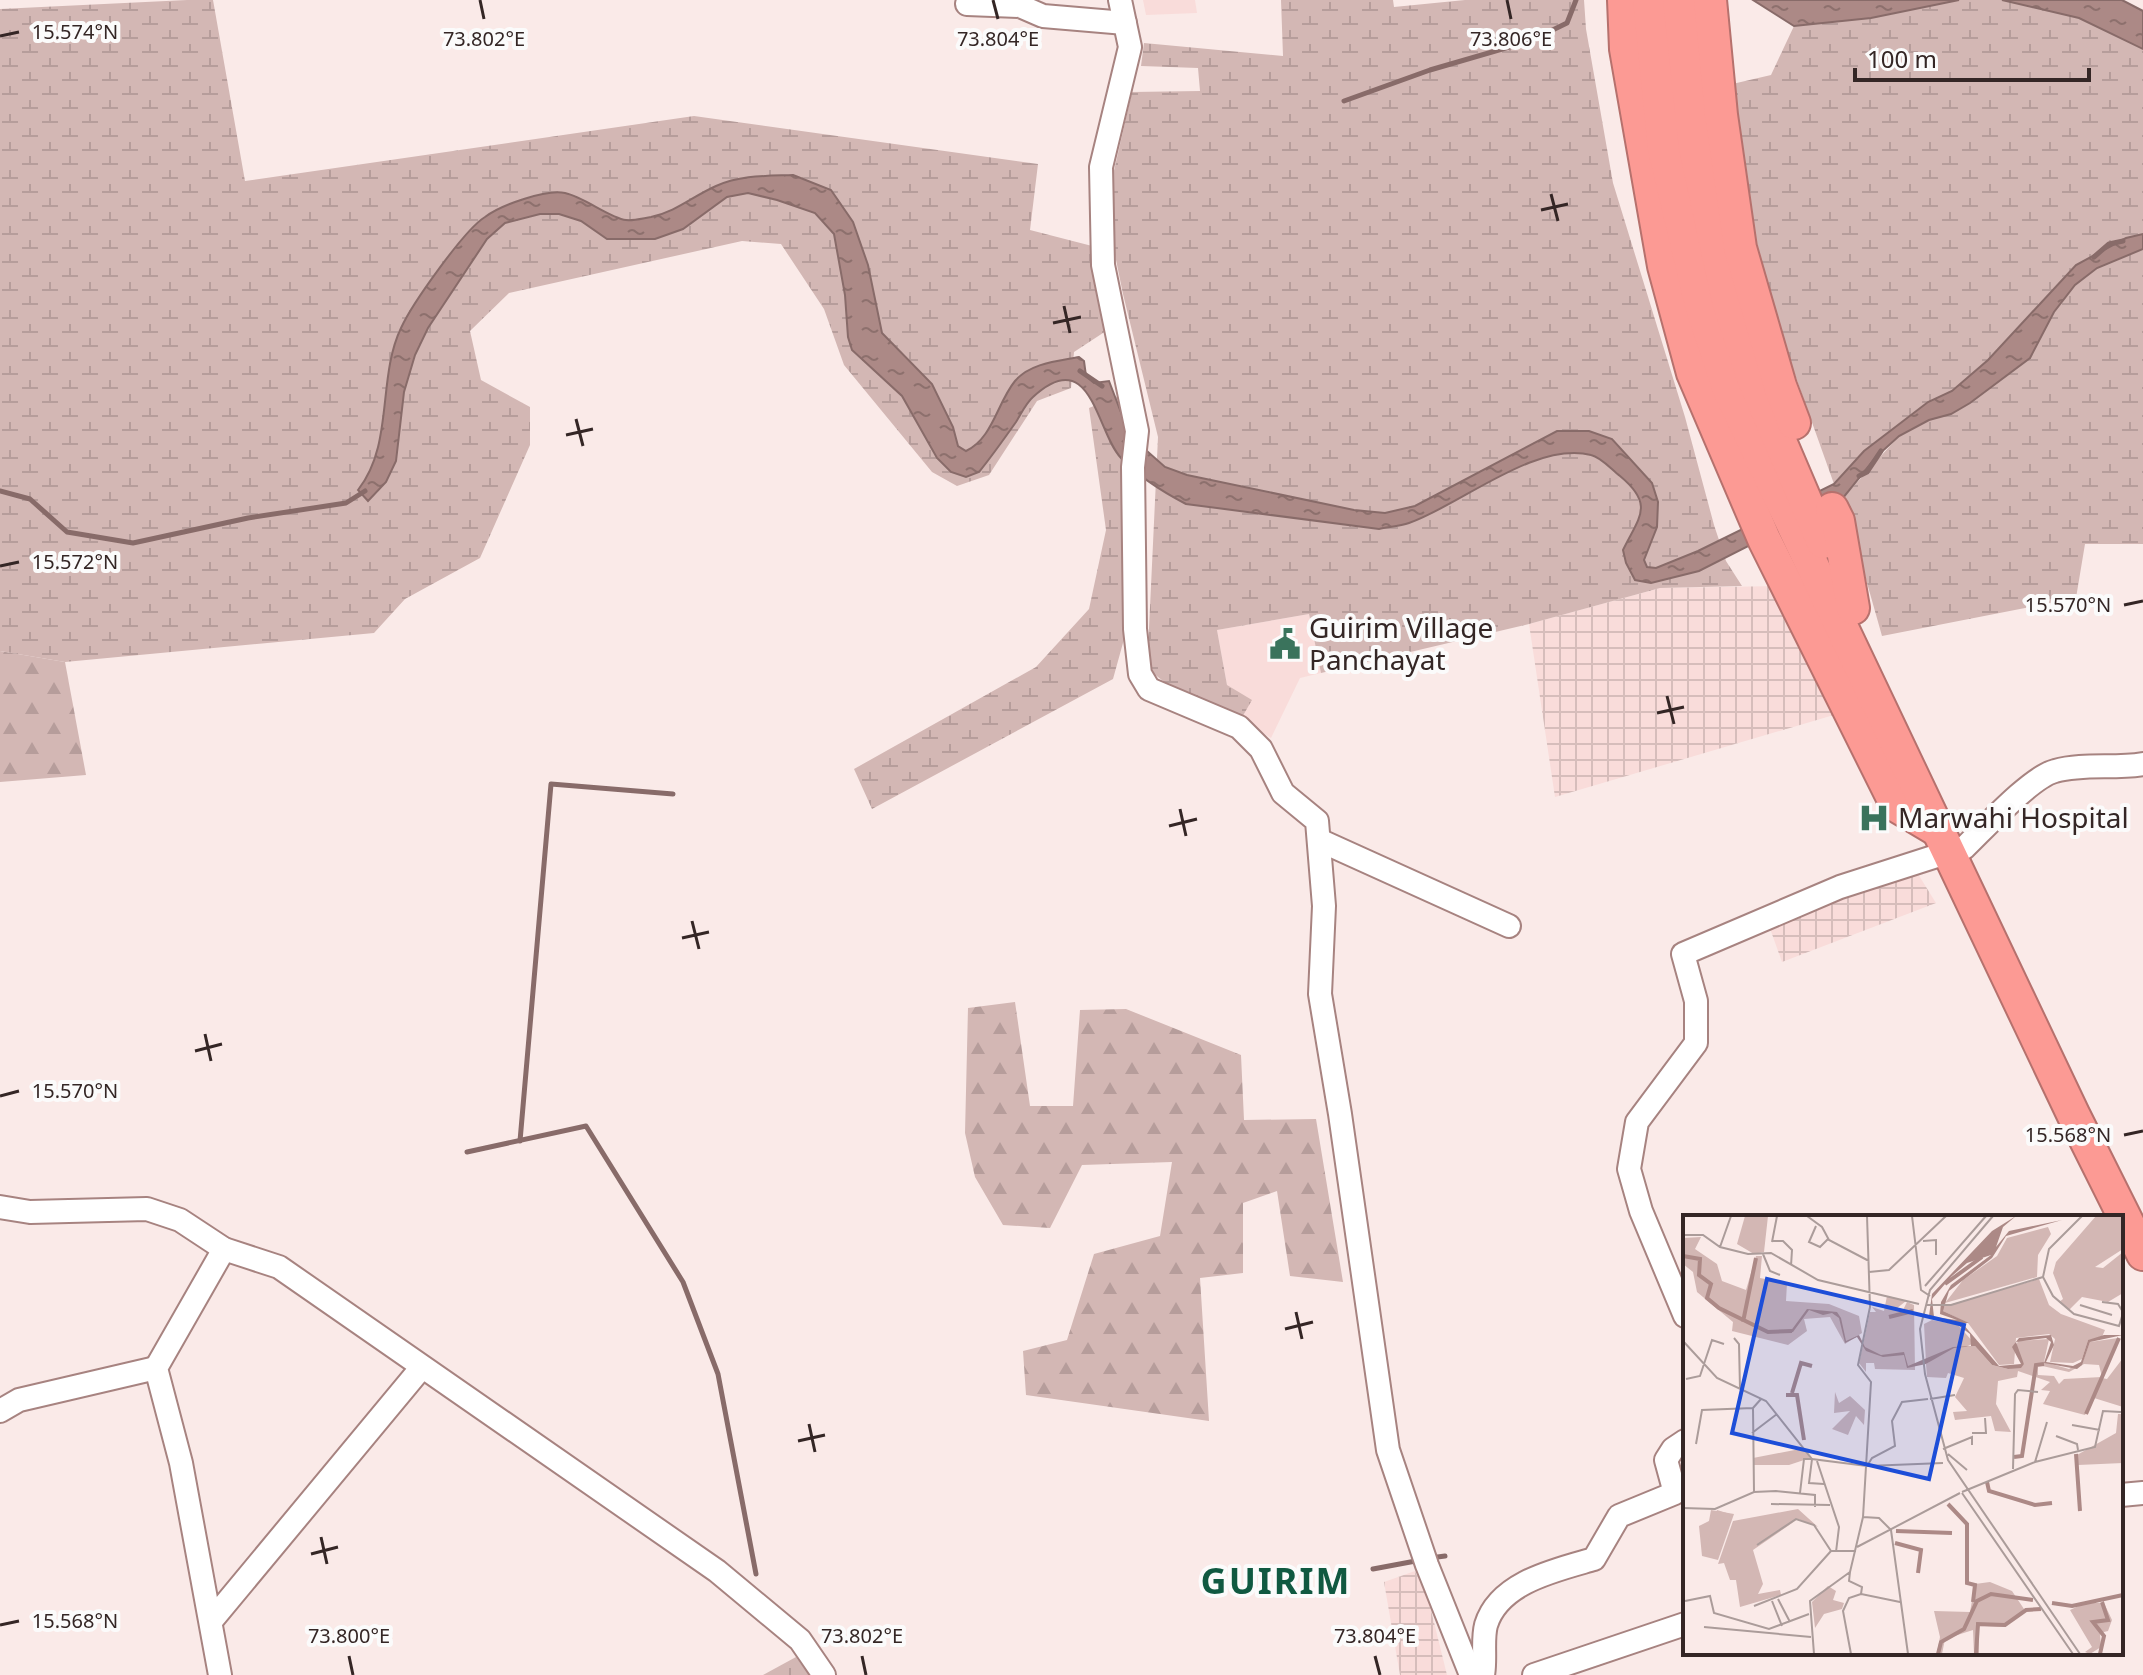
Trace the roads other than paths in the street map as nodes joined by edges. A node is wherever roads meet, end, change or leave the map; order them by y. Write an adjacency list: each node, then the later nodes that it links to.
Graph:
1 (1120, 0): 7 (street)
2 (1624, 0): 11 (highway)
3 (1649, 0): 11 (highway)
4 (1679, 0): 8 (highway)
5 (1710, 0): 8 (highway)
6 (967, 4): 7 (street)
7 (1125, 23): 10 (street)
8 (1853, 608): 11 (highway)
9 (2143, 764): 11 (street)
10 (1319, 840): 12 (street); 27 (street)
11 (1951, 844): 14 (highway); 16 (street)
12 (1509, 926)
13 (0, 1207): 15 (street)
14 (2135, 1239)
15 (224, 1249): 17 (street); 18 (street)
16 (1683, 1311)
17 (422, 1367): 23 (street); 26 (street)
18 (156, 1368): 19 (street); 23 (street)
19 (0, 1411)
20 (1683, 1442): 28 (street)
21 (2143, 1493): 22 (street)
22 (2123, 1495)
23 (212, 1620): 25 (street)
24 (1683, 1625): 29 (street)
25 (220, 1675)
26 (824, 1675)
27 (1471, 1675)
28 (1483, 1675)
29 (1534, 1675)

